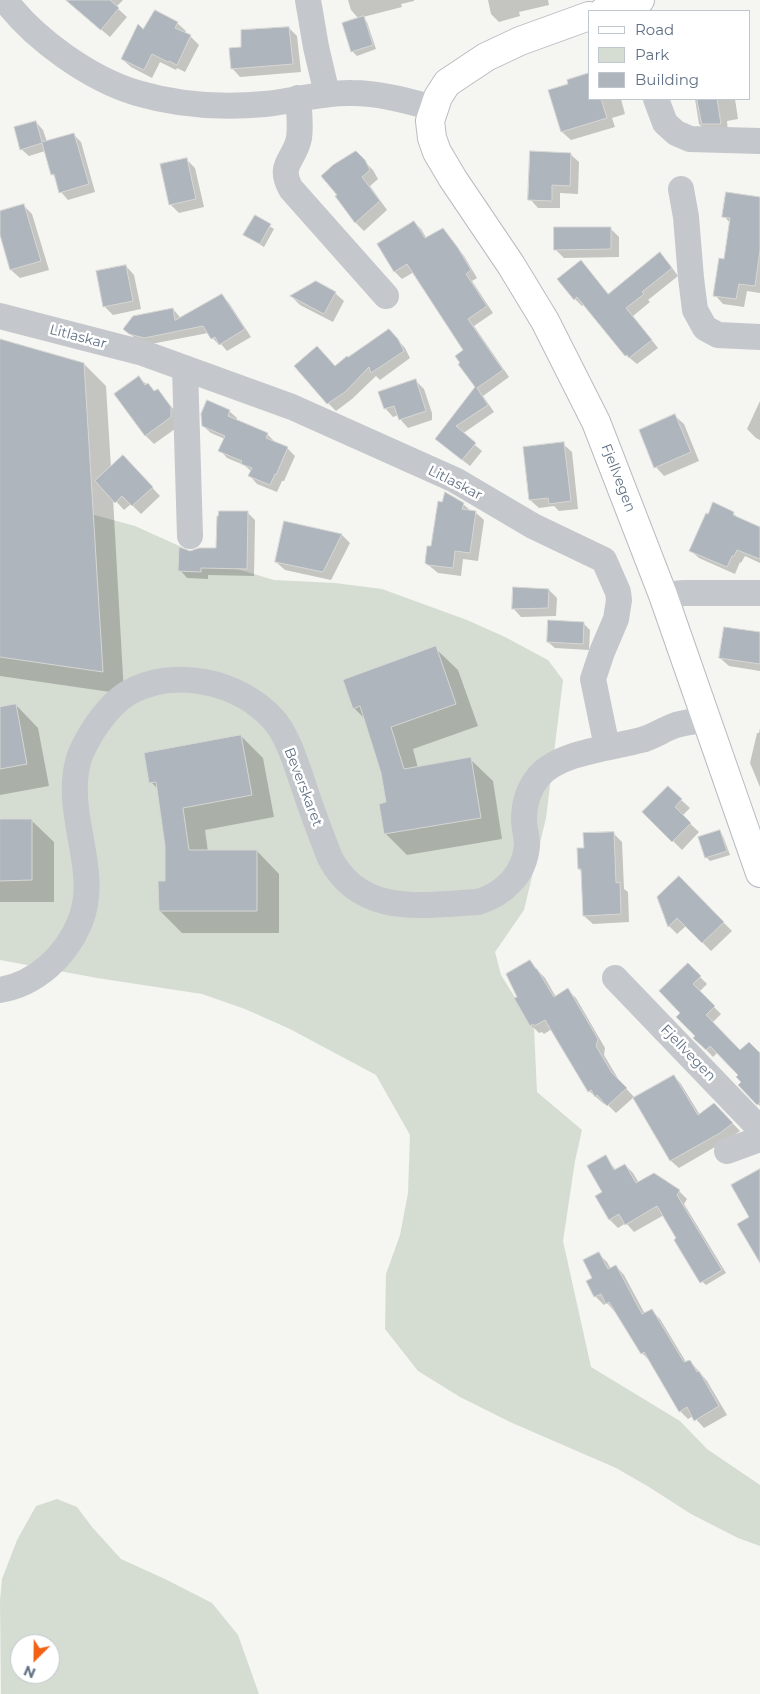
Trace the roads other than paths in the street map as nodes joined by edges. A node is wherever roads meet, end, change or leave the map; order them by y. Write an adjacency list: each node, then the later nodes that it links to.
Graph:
1 (5, 0): 7 (street)
2 (308, 0): 6 (street)
3 (635, 5): 4 (main road)
4 (609, 10)
5 (588, 16): 9 (main road)
6 (327, 94): 7 (street); 9 (street)
7 (298, 98): 12 (street)
8 (656, 100): 10 (street)
9 (434, 108): 18 (main road, Fjellvegen)
10 (760, 141)
11 (681, 189): 14 (street)
12 (386, 296)
13 (0, 316): 15 (street, Litlaskar)
14 (760, 337)
15 (185, 368): 16 (street); 20 (street, Litlaskar)
16 (190, 536)
17 (760, 593): 18 (street)
18 (663, 595): 19 (main road, Fjellvegen)
19 (706, 720): 20 (street, Beverskaret); 21 (main road, Fjellvegen)
20 (607, 748): 23 (street, Beverskaret)
21 (760, 873)
22 (616, 978): 24 (street, Fjellvegen)
23 (0, 990)
24 (760, 1129)
25 (760, 1139): 26 (street)
26 (727, 1151)

